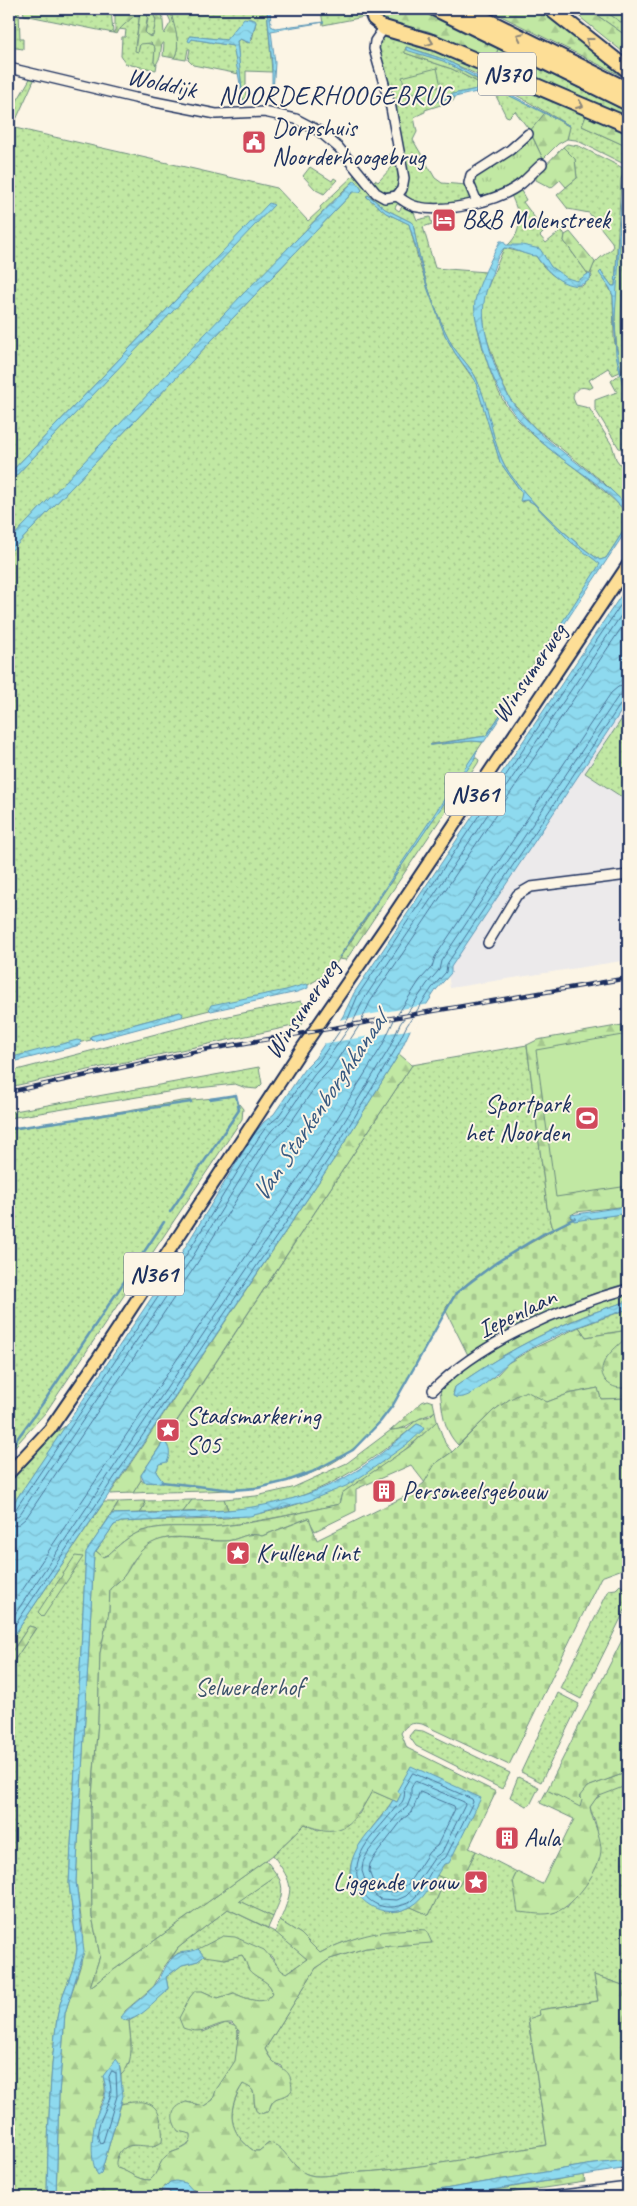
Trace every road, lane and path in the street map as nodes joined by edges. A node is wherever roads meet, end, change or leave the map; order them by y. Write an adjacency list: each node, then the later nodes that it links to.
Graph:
1 (369, 9): 5 (main road)
2 (436, 9): 9 (highway, N370)
3 (464, 9): 8 (highway, N370, one-way to 3)
4 (551, 9): 7 (highway, one-way to 4)
5 (384, 28): 10 (highway, N370, one-way to 10); 13 (street)
6 (9, 68): 13 (street, Wolddijk)
7 (628, 70)
8 (628, 90)
9 (628, 103)
10 (628, 125)
11 (528, 134): 14 (street)
12 (542, 164): 14 (street, Wolddijk)
13 (398, 196): 14 (street, Wolddijk)
14 (477, 202)
15 (628, 565): 20 (main road, Winsumerweg / N361)
16 (628, 875): 17 (street)
17 (488, 943)
18 (628, 1289): 19 (street, Iepenlaan)
19 (433, 1390)
20 (9, 1473)
21 (628, 2186): 22 (street)
22 (546, 2197)

